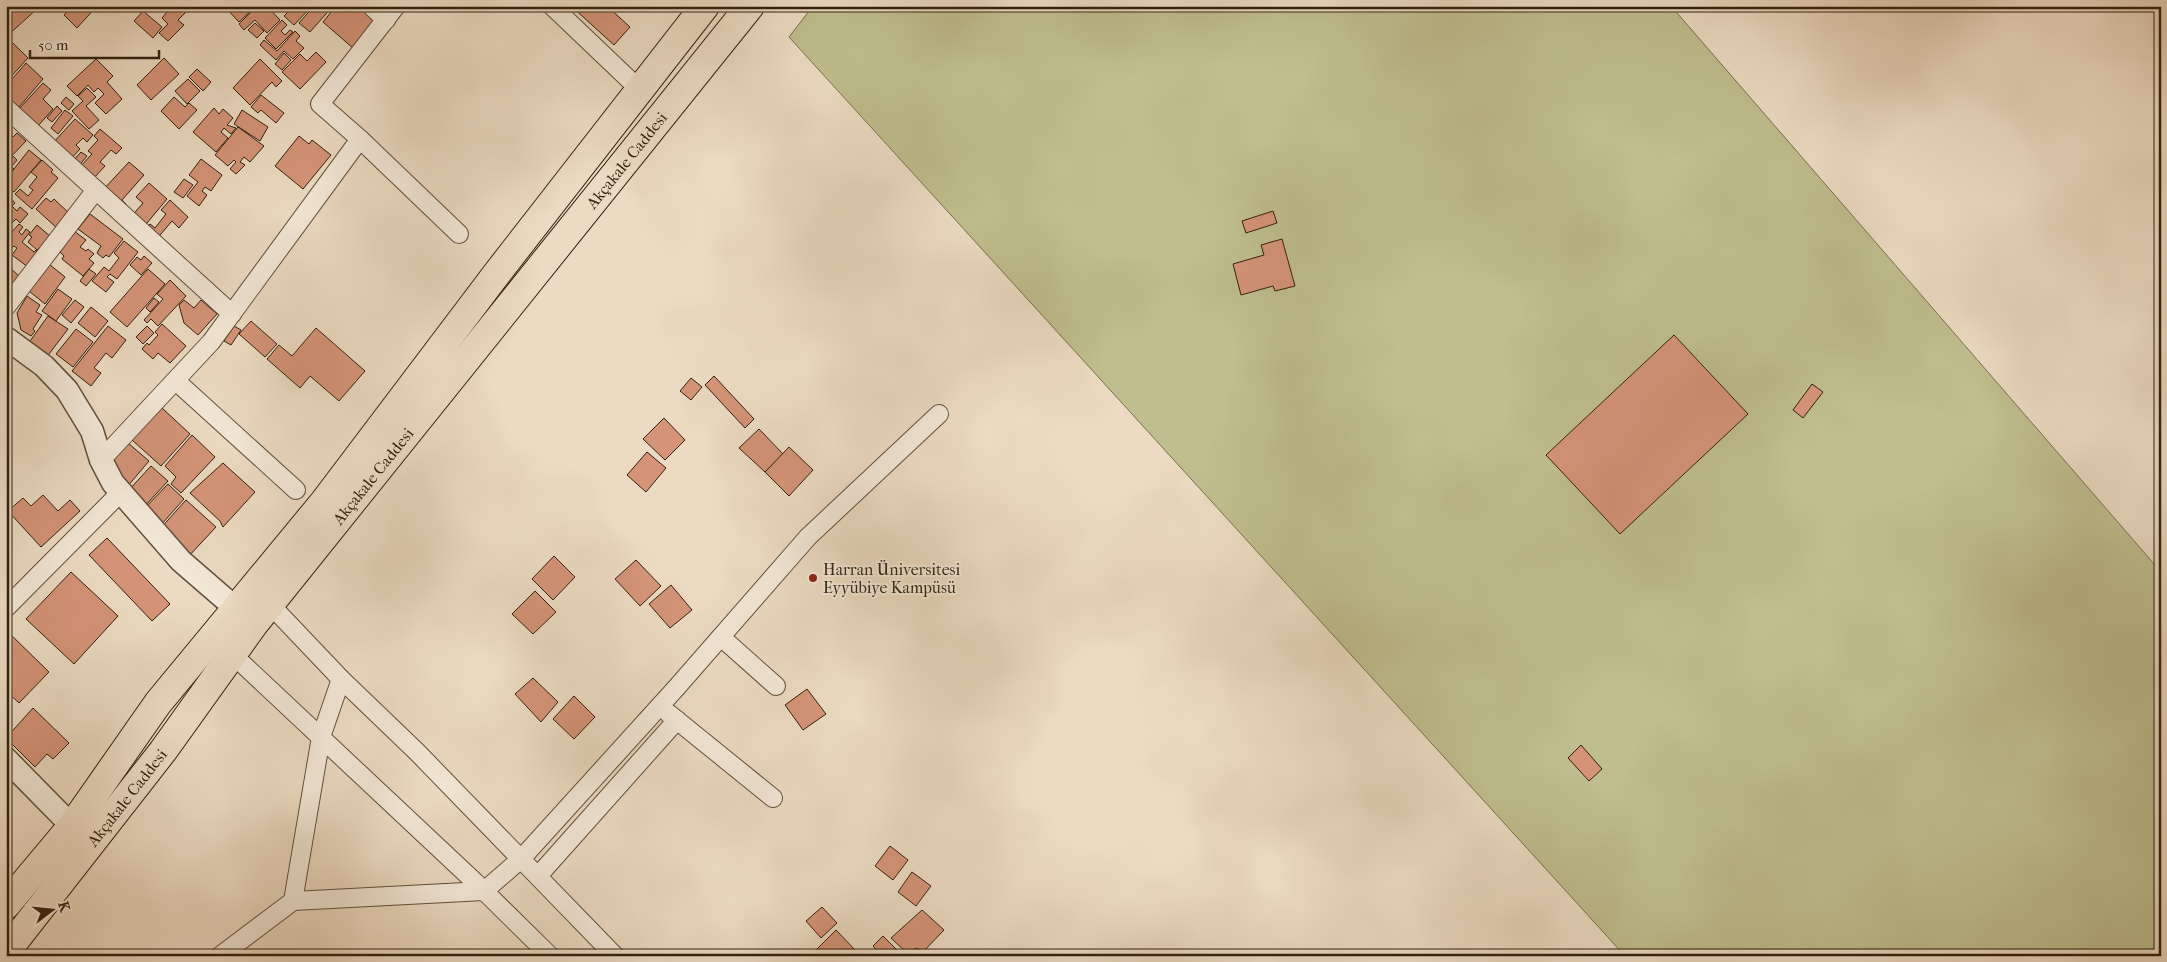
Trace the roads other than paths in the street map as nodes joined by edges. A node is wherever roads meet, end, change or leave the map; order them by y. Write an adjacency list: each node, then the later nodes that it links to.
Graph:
1 (371, 6): 5 (street)
2 (552, 6): 6 (street)
3 (704, 6): 6 (main road, Akçakale Caddesi)
4 (750, 6): 19 (main road, Akçakale Caddesi)
5 (391, 13): 8 (street)
6 (639, 89): 19 (main road, Akçakale Caddesi)
7 (6, 108): 9 (street)
8 (360, 139): 10 (street); 12 (street)
9 (95, 191): 11 (street); 12 (street)
10 (459, 234)
11 (6, 307)
12 (232, 314): 14 (street)
13 (6, 338): 16 (street)
14 (176, 381): 16 (street); 17 (street)
15 (939, 414): 21 (street)
16 (101, 460): 18 (street)
17 (296, 490)
18 (121, 492): 19 (street); 20 (street)
19 (253, 606): 22 (main road, Akçakale Caddesi); 23 (main road, Akçakale Caddesi); 24 (street)
20 (6, 608)
21 (721, 637): 25 (street); 26 (street)
22 (209, 640): 23 (street); 31 (main road, Akçakale Caddesi)
23 (232, 654): 28 (street); 37 (main road, Akçakale Caddesi)
24 (342, 679): 28 (street); 32 (street)
25 (776, 686)
26 (660, 706): 27 (street); 32 (street)
27 (677, 720): 30 (street); 33 (street)
28 (321, 737): 34 (street); 35 (street)
29 (6, 759): 31 (street)
30 (773, 798)
31 (72, 826): 36 (main road, Akçakale Caddesi)
32 (521, 859): 33 (street); 34 (street)
33 (538, 876): 40 (street)
34 (484, 891): 35 (street); 39 (street)
35 (293, 901): 38 (street)
36 (6, 905)
37 (6, 952)
38 (220, 956)
39 (550, 956)
40 (615, 956)

